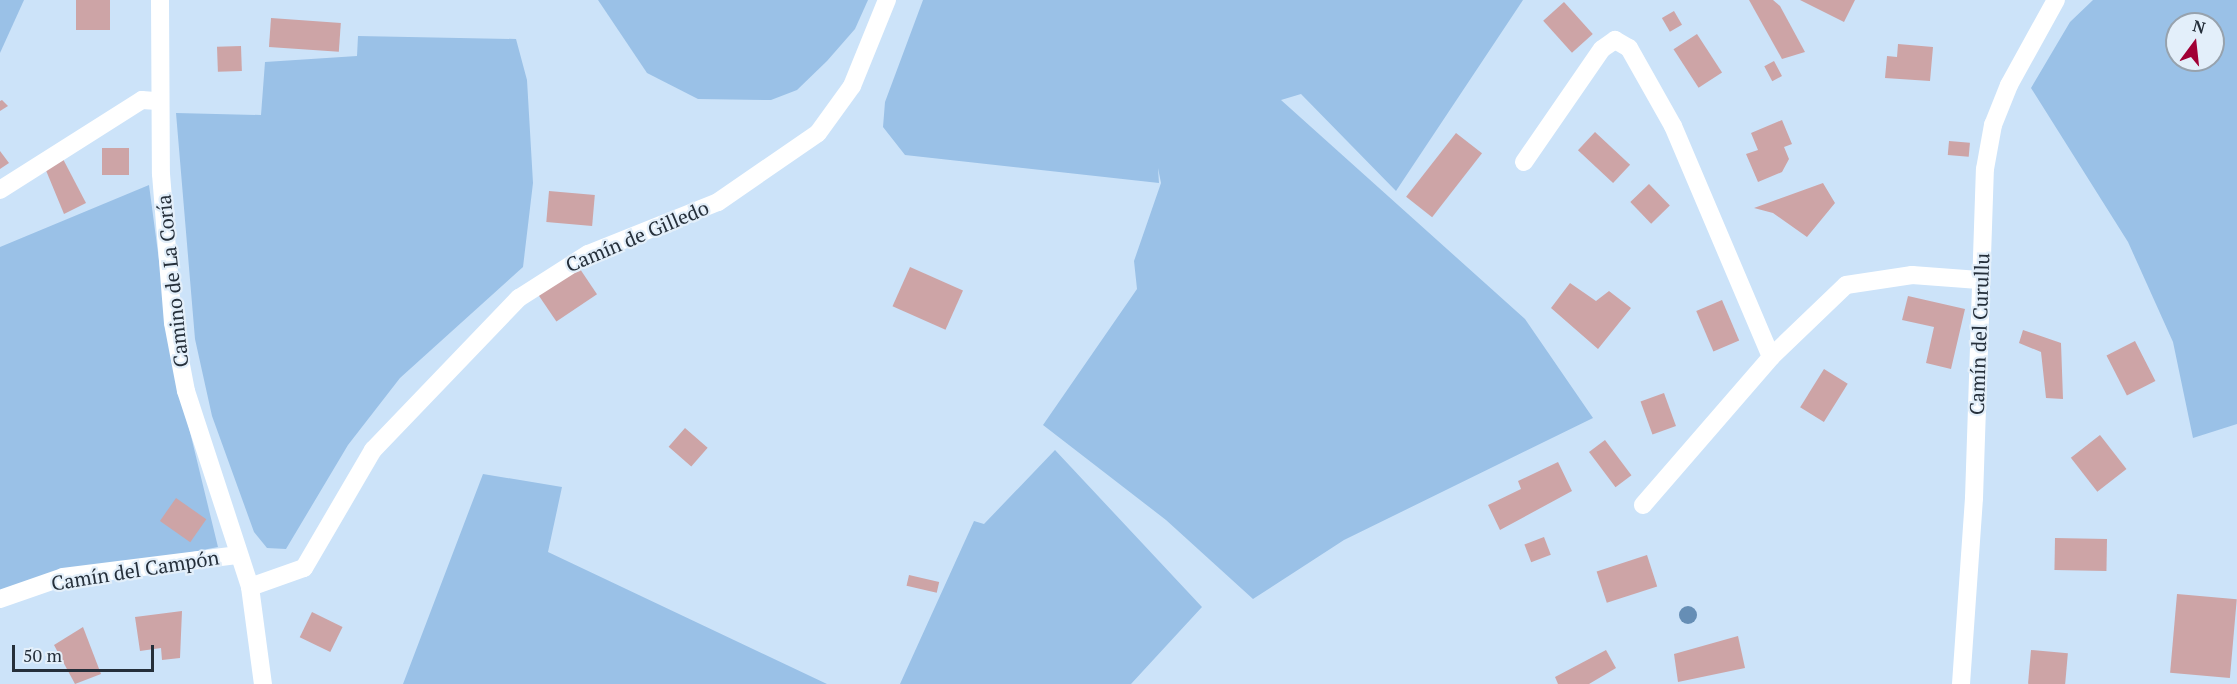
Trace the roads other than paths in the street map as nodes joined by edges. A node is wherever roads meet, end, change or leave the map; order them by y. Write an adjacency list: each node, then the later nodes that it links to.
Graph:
1 (160, 0): 4 (street, Camino de La Coría)
2 (887, 0): 11 (street, Camín de Gilledo)
3 (2056, 0): 7 (street, Camín del Curullu)
4 (158, 101): 6 (street); 10 (street, Camino de La Coría)
5 (1524, 162): 8 (street)
6 (0, 190)
7 (1979, 280): 8 (street); 14 (street, Camín del Curullu)
8 (1771, 357): 9 (street)
9 (1643, 505)
10 (237, 555): 11 (street, Camino de La Coría); 12 (street, Camín del Campón)
11 (250, 587): 13 (street, Camino de La Coría)
12 (0, 599)
13 (263, 684)
14 (1961, 684)

